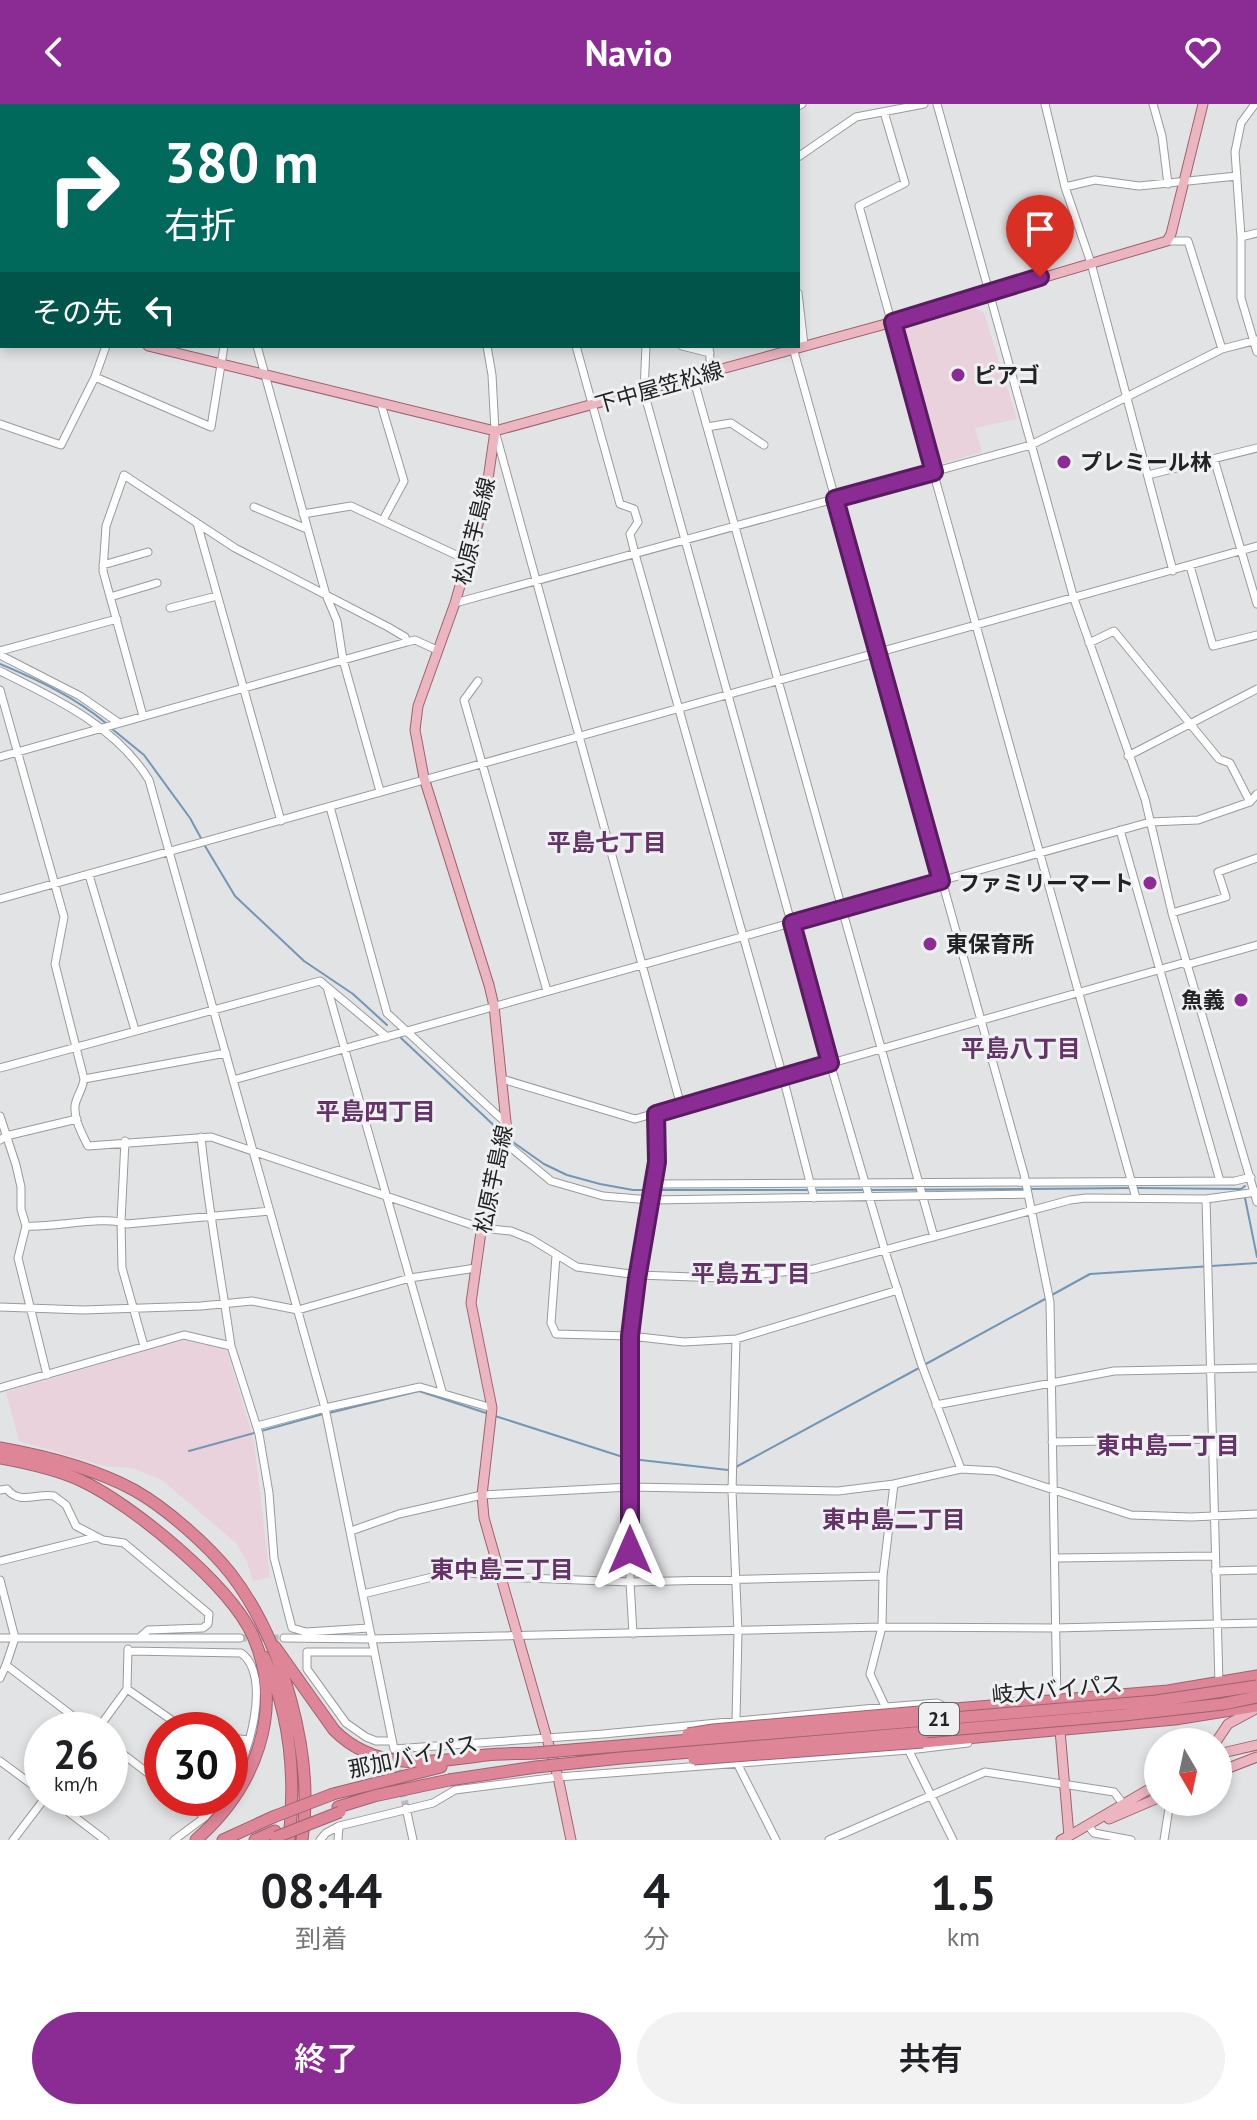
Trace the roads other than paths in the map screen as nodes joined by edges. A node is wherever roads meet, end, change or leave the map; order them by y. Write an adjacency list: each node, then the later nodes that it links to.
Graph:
1 (924, 104): 7 (street)
2 (937, 104): 17 (street)
3 (1045, 104): 12 (street)
4 (1153, 104): 11 (street)
5 (1203, 104): 10 (main road)
6 (1255, 104): 9 (street)
7 (884, 112): 8 (street); 19 (street)
8 (800, 156)
9 (1237, 176): 10 (street); 14 (street)
10 (1184, 182): 11 (street); 15 (main road)
11 (1168, 184): 12 (street)
12 (1065, 187): 16 (street)
13 (1257, 233): 14 (street)
14 (1241, 237): 20 (street)
15 (1167, 241): 16 (main road, 下中屋笠松線); 31 (street)
16 (1091, 263): 17 (main road, 下中屋笠松線); 40 (street)
17 (989, 292): 19 (main road, 下中屋笠松線); 47 (street)
18 (800, 310): 21 (street)
19 (893, 322): 21 (main road, 下中屋笠松線); 50 (street)
20 (1255, 340): 31 (street); 33 (street)
21 (804, 345): 22 (main road, 下中屋笠松線)
22 (800, 346)
23 (105, 348): 37 (street)
24 (156, 348): 34 (main road, 下中屋笠松線)
25 (224, 348): 34 (street)
26 (258, 348): 36 (street)
27 (487, 348): 45 (street)
28 (577, 348): 42 (street)
29 (646, 348): 39 (street)
30 (793, 348): 35 (main road, 下中屋笠松線); 52 (street)
31 (1222, 349): 40 (street)
32 (709, 350): 35 (street)
33 (1257, 352)
34 (221, 364): 36 (main road, 下中屋笠松線); 37 (street)
35 (711, 372): 38 (main road, 下中屋笠松線)
36 (265, 375): 41 (main road, 下中屋笠松線); 54 (street)
37 (95, 377): 43 (street)
38 (693, 377): 39 (main road, 下中屋笠松線); 44 (street)
39 (644, 392): 42 (main road, 下中屋笠松線); 59 (street)
40 (1127, 397): 47 (street); 51 (street)
41 (381, 404): 45 (main road, 下中屋笠松線); 55 (street)
42 (592, 406): 45 (main road, 下中屋笠松線); 63 (street)
43 (0, 424)
44 (707, 427): 46 (street); 57 (street)
45 (495, 431): 64 (main road, 松原芋島線); 68 (street)
46 (764, 445)
47 (1031, 445): 50 (street); 73 (street)
48 (1257, 448): 49 (street)
49 (1214, 459): 51 (street); 61 (street)
50 (934, 472): 52 (street); 78 (street)
51 (1148, 475): 67 (street)
52 (835, 499): 57 (street); 84 (street)
53 (254, 507): 58 (street)
54 (303, 514): 55 (street); 58 (street)
55 (383, 520): 64 (street)
56 (197, 523): 65 (street); 70 (street); 71 (street)
57 (735, 526): 59 (street); 88 (street)
58 (307, 529): 70 (street)
59 (686, 540): 63 (street); 92 (street)
60 (1257, 546): 61 (street)
61 (1241, 551): 66 (street); 75 (street)
62 (148, 552): 65 (street)
63 (635, 554): 68 (street); 93 (street)
64 (467, 560): 74 (main road, 松原芋島線)
65 (103, 565): 72 (street)
66 (1190, 566): 67 (street); 79 (street)
67 (1173, 571): 73 (street)
68 (537, 581): 74 (street); 97 (street)
69 (157, 583): 72 (street)
70 (326, 595): 80 (street); 85 (street)
71 (217, 596): 76 (street); 89 (street)
72 (110, 597): 77 (street)
73 (1074, 599): 78 (street); 81 (street)
74 (455, 603): 82 (main road, 松原芋島線)
75 (1257, 604)
76 (170, 608)
77 (117, 619): 83 (street); 94 (street)
78 (978, 626): 84 (street); 111 (street)
79 (1257, 635)
80 (407, 642): 82 (street); 85 (street)
81 (1089, 643): 95 (street); 99 (street)
82 (437, 650): 102 (main road, 松原芋島線)
83 (0, 653): 96 (street)
84 (878, 653): 88 (street); 114 (street)
85 (343, 660): 89 (street); 103 (street)
86 (0, 671): 96 (street)
87 (478, 681): 101 (street)
88 (778, 681): 92 (street); 117 (street)
89 (243, 689): 94 (street); 107 (street)
90 (1257, 689): 95 (street)
91 (0, 690): 98 (street)
92 (728, 695): 93 (street); 119 (street)
93 (679, 708): 97 (street); 120 (street)
94 (143, 716): 96 (street)
95 (1193, 724): 99 (street); 105 (street)
96 (109, 726): 98 (street); 110 (street)
97 (581, 736): 101 (street); 123 (street)
98 (18, 752): 100 (street); 115 (street)
99 (1128, 756): 108 (street)
100 (0, 757)
101 (482, 764): 102 (street); 126 (street)
102 (424, 778): 103 (street); 128 (main road, 松原芋島線)
103 (380, 791): 106 (street)
104 (1257, 794): 105 (street)
105 (1250, 802): 108 (street)
106 (330, 807): 107 (street); 132 (street)
107 (281, 821): 110 (street)
108 (1150, 822): 109 (street); 118 (street)
109 (1120, 830): 111 (street); 124 (street)
110 (169, 852): 113 (street); 129 (street)
111 (1041, 853): 114 (street); 127 (street)
112 (1257, 858): 118 (street)
113 (89, 875): 115 (street); 131 (street)
114 (941, 881): 117 (street); 130 (street)
115 (57, 884): 116 (street); 134 (street)
116 (0, 899)
117 (842, 909): 119 (street); 136 (street)
118 (1172, 913): 122 (street)
119 (792, 923): 120 (street); 138 (street)
120 (743, 936): 123 (street); 140 (street)
121 (1257, 945): 122 (street)
122 (1186, 963): 124 (street); 153 (street)
123 (642, 965): 126 (street); 144 (street)
124 (1160, 969): 127 (street); 154 (street)
125 (327, 987): 129 (street); 133 (street); 135 (street)
126 (547, 991): 128 (street)
127 (1080, 992): 130 (street); 158 (street)
128 (494, 1006): 132 (street); 142 (main road, 松原芋島線)
129 (214, 1008): 131 (street); 137 (street)
130 (980, 1020): 136 (street); 155 (street)
131 (135, 1030): 134 (street)
132 (407, 1031): 133 (street); 148 (street)
133 (387, 1037): 135 (street)
134 (74, 1047): 139 (street); 141 (street)
135 (345, 1048): 143 (street); 162 (street)
136 (881, 1049): 138 (street); 157 (street)
137 (226, 1053): 141 (street); 143 (street)
138 (830, 1063): 140 (street); 156 (street)
139 (0, 1068)
140 (783, 1077): 144 (street); 159 (street)
141 (84, 1079): 147 (street)
142 (502, 1079): 145 (street); 148 (main road, 松原芋島線)
143 (233, 1080): 152 (street)
144 (681, 1106): 145 (street)
145 (656, 1114): 160 (street)
146 (0, 1116): 150 (street)
147 (77, 1119): 150 (street); 151 (street)
148 (506, 1135): 160 (street); 169 (main road, 松原芋島線)
149 (201, 1137): 151 (street); 152 (street); 166 (street)
150 (3, 1138): 168 (street)
151 (125, 1141): 167 (street)
152 (254, 1150): 162 (street); 164 (street)
153 (1251, 1177): 154 (street); 161 (street)
154 (1220, 1181): 158 (street)
155 (1027, 1189): 157 (street); 157 (street); 158 (street); 165 (street)
156 (867, 1190): 157 (street); 157 (street); 159 (street); 159 (street); 171 (street)
157 (921, 1190): 170 (street)
158 (1134, 1190): 163 (street); 165 (street)
159 (812, 1191): 160 (street); 160 (street)
160 (652, 1192): 174 (street)
161 (1255, 1195): 163 (street)
162 (388, 1197): 169 (street); 175 (street)
163 (1206, 1199): 187 (street)
164 (270, 1211): 166 (street); 181 (street)
165 (1032, 1211): 170 (street); 189 (street)
166 (210, 1216): 167 (street); 177 (street)
167 (121, 1221): 168 (street); 180 (street)
168 (26, 1226): 179 (street)
169 (481, 1228): 172 (street); 173 (main road, 松原芋島線)
170 (934, 1237): 171 (street)
171 (885, 1251): 174 (street); 176 (street)
172 (556, 1256): 174 (street); 182 (street)
173 (476, 1268): 175 (street); 194 (main road, 松原芋島線)
174 (638, 1275): 182 (street)
175 (410, 1278): 181 (street); 191 (street)
176 (898, 1290): 183 (street); 192 (street)
177 (225, 1303): 180 (street); 181 (street); 185 (street)
178 (0, 1307): 179 (street)
179 (29, 1308): 180 (street); 188 (street)
180 (133, 1309): 184 (street)
181 (298, 1310): 193 (street)
182 (630, 1336): 183 (street); 201 (street)
183 (736, 1339): 204 (street)
184 (144, 1346): 185 (street); 188 (street)
185 (231, 1346): 195 (street)
186 (1257, 1368): 187 (street)
187 (1212, 1369): 189 (street); 196 (street)
188 (47, 1375): 190 (street)
189 (1051, 1385): 192 (street); 197 (street)
190 (0, 1388)
191 (442, 1391): 193 (street); 194 (street)
192 (936, 1405): 199 (street)
193 (325, 1411): 195 (street); 208 (street)
194 (491, 1413): 205 (main road, 松原芋島線)
195 (258, 1430): 224 (street)
196 (1213, 1439): 197 (street); 206 (street)
197 (1052, 1442): 202 (street)
198 (1, 1451): 227 (highway); 227 (highway)
199 (961, 1469): 200 (street); 202 (street)
200 (894, 1484): 204 (street); 215 (street)
201 (630, 1487): 204 (street); 205 (street); 219 (street)
202 (1053, 1489): 206 (street); 211 (street)
203 (0, 1490): 209 (street)
204 (732, 1491): 218 (street)
205 (482, 1495): 208 (street); 216 (main road, 松原芋島線)
206 (1214, 1514): 207 (street); 210 (street)
207 (1257, 1514)
208 (351, 1531): 220 (street)
209 (96, 1537): 212 (street); 233 (street)
210 (1215, 1556): 211 (street); 214 (street)
211 (1055, 1558): 225 (street)
212 (0, 1561)
213 (1257, 1570): 214 (street)
214 (1215, 1571): 222 (street)
215 (883, 1576): 218 (street); 223 (street)
216 (499, 1577): 219 (street); 220 (street); 229 (main road, 松原芋島線)
217 (0, 1580): 231 (street)
218 (737, 1580): 219 (street); 226 (street)
219 (630, 1582): 228 (street)
220 (363, 1594): 224 (street)
221 (1257, 1623): 222 (street)
222 (1216, 1624): 225 (street); 241 (street)
223 (882, 1627): 225 (street); 226 (street); 246 (street)
224 (369, 1628): 235 (street)
225 (1055, 1628): 245 (street)
226 (738, 1632): 228 (street); 252 (street)
227 (251, 1633): 233 (street); 267 (highway); 290 (highway); 293 (highway); 294 (highway)
228 (633, 1634): 229 (street)
229 (517, 1636): 235 (street); 256 (main road, 松原芋島線)
230 (0, 1638): 231 (street)
231 (15, 1638): 232 (street); 238 (street)
232 (128, 1638): 233 (street); 236 (street)
233 (139, 1638)
234 (284, 1638): 235 (street)
235 (371, 1639): 237 (street)
236 (128, 1651): 243 (street); 257 (street)
237 (373, 1652): 258 (street); 258 (street)
238 (6, 1665): 240 (street); 249 (street)
239 (1257, 1676): 241 (highway, 21)
240 (0, 1678)
241 (1219, 1684): 245 (highway, 21)
242 (1257, 1686): 263 (highway, 岐大バイパス / 21, bridge)
243 (127, 1689): 250 (street); 251 (street)
244 (1257, 1697): 263 (highway, 岐大バイパス / 21, bridge)
245 (1057, 1700): 248 (highway, 21); 254 (street)
246 (887, 1708): 248 (street); 252 (street)
247 (1257, 1708): 253 (main road); 254 (highway, 21)
248 (950, 1709): 263 (highway, 21, bridge)
249 (70, 1712)
250 (108, 1712)
251 (160, 1712)
252 (736, 1720): 256 (street)
253 (1225, 1728)
254 (1060, 1730): 255 (highway, 21); 273 (main road)
255 (1000, 1734): 261 (street); 263 (highway, 21, bridge)
256 (546, 1737): 258 (street); 271 (main road, 松原芋島線)
257 (249, 1740): 259 (street)
258 (392, 1741)
259 (248, 1744)
260 (1257, 1745): 262 (main road)
261 (908, 1749): 268 (street); 275 (street)
262 (1232, 1751)
263 (621, 1752): 267 (highway, 21, bridge); 285 (highway, 那加バイパス / 21, bridge)
264 (1257, 1757): 269 (main road)
265 (128, 1758): 270 (street)
266 (0, 1761): 272 (street)
267 (447, 1764): 291 (highway, 那加バイパス, bridge)
268 (738, 1765): 271 (street); 299 (street)
269 (1232, 1767)
270 (144, 1770)
271 (558, 1777): 278 (street); 298 (main road, 松原芋島線)
272 (24, 1779)
273 (1066, 1784): 275 (street); 277 (street); 286 (main road)
274 (1144, 1793): 277 (main road)
275 (931, 1795): 300 (street); 301 (street)
276 (1144, 1804): 284 (main road)
277 (1124, 1805): 286 (main road)
278 (406, 1808): 283 (street); 297 (street)
279 (32, 1816): 287 (street)
280 (72, 1816): 288 (street)
281 (1168, 1816): 303 (street)
282 (205, 1817): 289 (street)
283 (339, 1826): 295 (street); 296 (street)
284 (1090, 1828): 286 (main road); 302 (street)
285 (274, 1836): 292 (highway, 那加バイパス / 21)
286 (1066, 1839)
287 (13, 1840)
288 (105, 1840)
289 (174, 1840)
290 (196, 1840)
291 (223, 1840)
292 (255, 1840)
293 (289, 1840)
294 (302, 1840)
295 (320, 1840)
296 (338, 1840)
297 (413, 1840)
298 (571, 1840)
299 (776, 1840)
300 (829, 1840)
301 (953, 1840)
302 (1131, 1840)
303 (1164, 1840)

